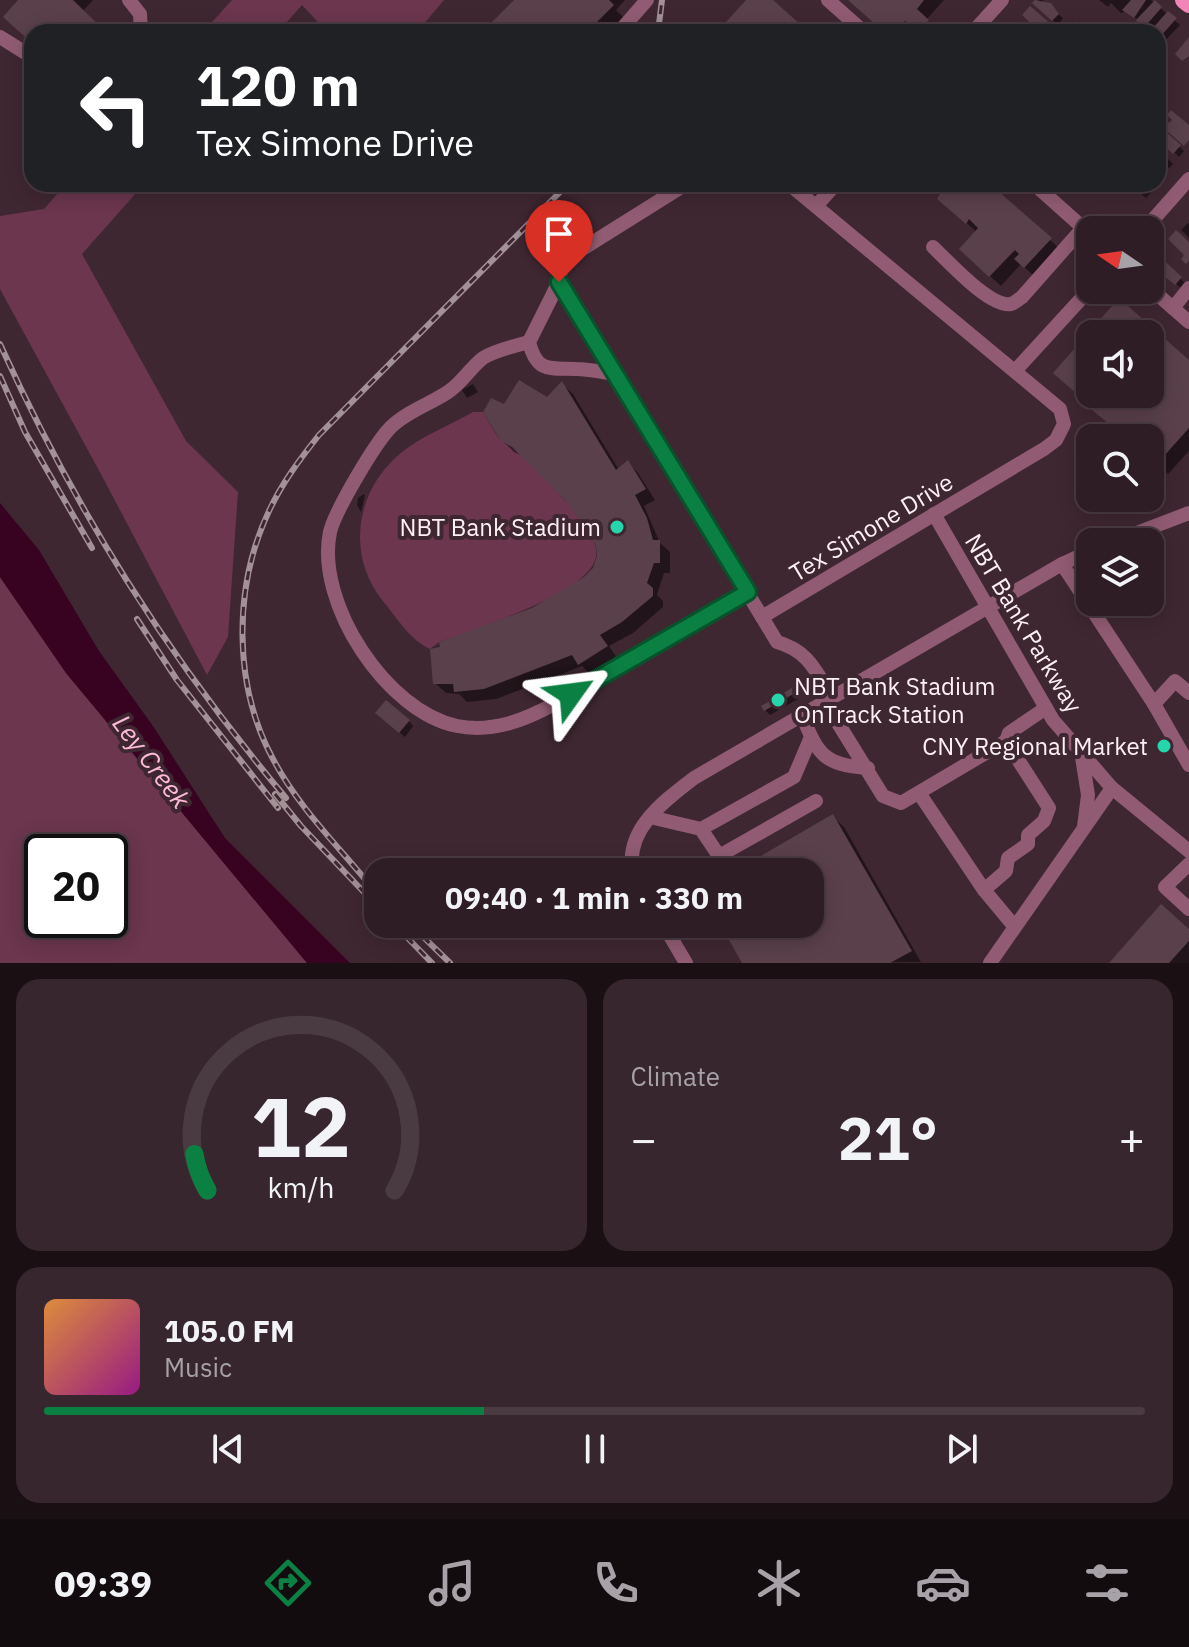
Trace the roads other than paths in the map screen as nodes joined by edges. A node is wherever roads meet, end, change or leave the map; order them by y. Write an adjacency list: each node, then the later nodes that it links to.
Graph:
1 (129, 0): 7 (street)
2 (647, 0): 8 (street)
3 (828, 0): 9 (street)
4 (1002, 0): 10 (street)
5 (1184, 0): 6 (main road)
6 (1189, 4)
7 (141, 24)
8 (626, 24)
9 (855, 24)
10 (980, 24)
11 (0, 37): 12 (street)
12 (24, 52)
13 (1189, 179): 19 (street)
14 (673, 192): 23 (street)
15 (799, 192): 18 (street)
16 (829, 192): 18 (street)
17 (1043, 192): 20 (street)
18 (816, 206): 30 (street)
19 (1156, 216)
20 (1076, 222)
21 (1076, 241): 22 (street)
22 (933, 247)
23 (559, 282): 29 (street); 31 (street)
24 (1189, 288): 27 (street)
25 (1164, 300): 27 (street)
26 (1076, 304): 30 (street)
27 (1173, 308): 28 (street)
28 (1189, 322)
29 (529, 342): 31 (street); 37 (street)
30 (1015, 371): 33 (street, Tex Simone Drive)
31 (614, 374): 37 (street)
32 (1189, 513): 34 (street)
33 (934, 514): 38 (street, NBT Bank Parkway); 39 (street, Tex Simone Drive)
34 (1150, 528)
35 (1076, 558): 36 (street)
36 (1062, 564): 38 (street); 42 (street)
37 (748, 592): 39 (street)
38 (988, 607): 41 (street); 43 (street, NBT Bank Parkway)
39 (762, 617): 41 (street)
40 (1189, 693): 42 (street)
41 (829, 699): 44 (street); 49 (street)
42 (1154, 704): 48 (street)
43 (1046, 708): 46 (street); 47 (street, NBT Bank Parkway)
44 (802, 715): 45 (street); 53 (street)
45 (811, 737): 49 (street); 54 (street)
46 (1006, 741): 51 (street); 59 (street)
47 (1081, 753): 50 (street, NBT Bank Parkway); 55 (street)
48 (1189, 765)
49 (868, 768): 51 (street)
50 (1112, 788): 55 (street); 56 (street, NBT Bank Parkway)
51 (919, 793): 59 (street)
52 (816, 801): 54 (street)
53 (650, 817): 54 (street); 57 (street)
54 (701, 829)
55 (1083, 829): 61 (street)
56 (1189, 851)
57 (631, 858)
58 (1187, 870): 60 (street)
59 (984, 890): 61 (street)
60 (1189, 909)
61 (1014, 926): 64 (street)
62 (671, 938): 63 (street)
63 (686, 963)
64 (990, 963)

